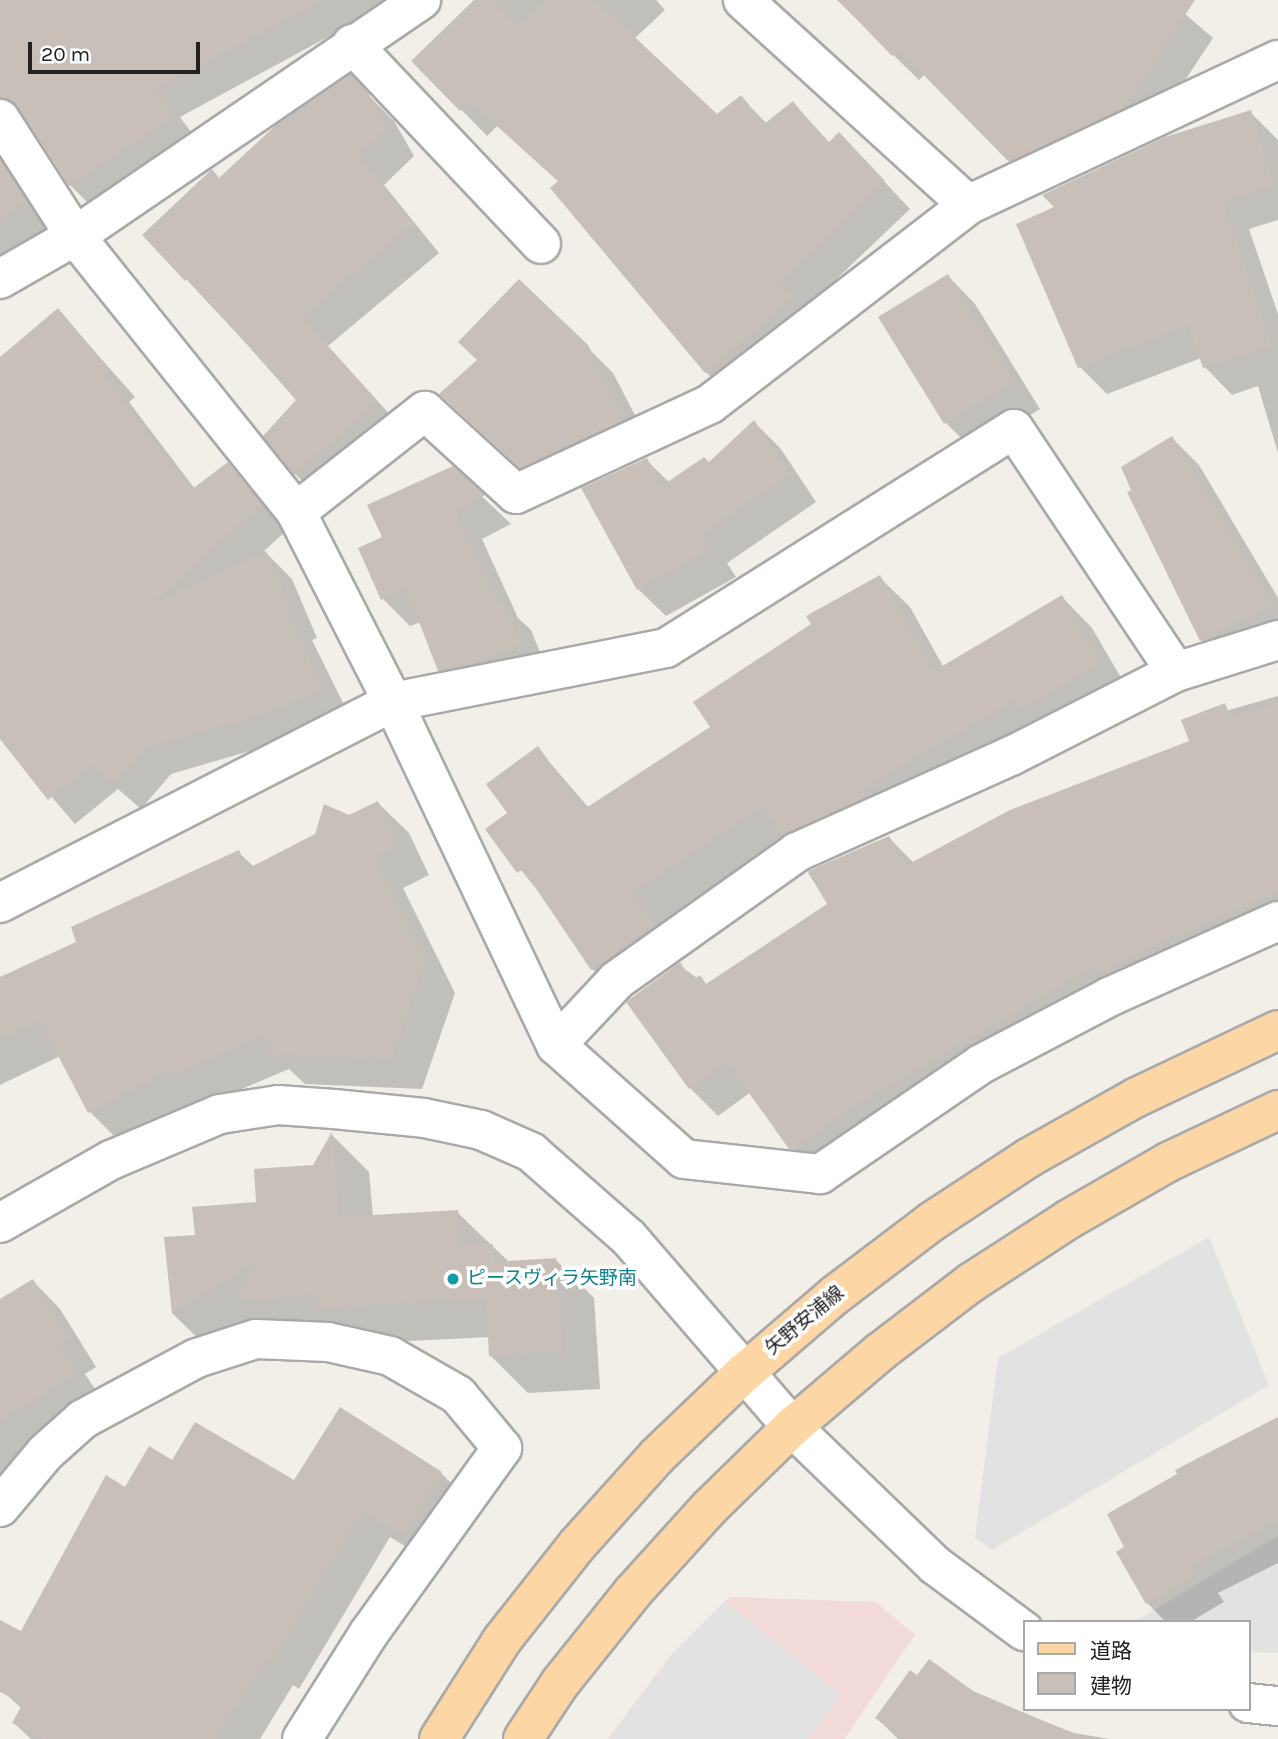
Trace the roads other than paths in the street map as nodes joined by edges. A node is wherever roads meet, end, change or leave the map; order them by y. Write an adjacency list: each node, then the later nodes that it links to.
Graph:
1 (421, 0): 3 (street)
2 (743, 0): 6 (street)
3 (352, 44): 7 (street); 8 (street)
4 (1278, 60): 6 (street)
5 (0, 118): 7 (street)
6 (968, 205): 10 (street)
7 (75, 236): 9 (street); 10 (street)
8 (541, 244)
9 (0, 279)
10 (296, 512): 13 (street)
11 (1278, 640): 12 (street)
12 (1176, 672): 13 (street); 17 (street)
13 (393, 702): 14 (street); 17 (street)
14 (0, 904)
15 (1278, 921): 17 (street)
16 (1278, 1031): 20 (main road, 矢野安浦線)
17 (556, 1045)
18 (1278, 1110): 21 (main road)
19 (0, 1223): 20 (street)
20 (744, 1373): 21 (street); 27 (main road, 矢野安浦線)
21 (792, 1427): 23 (street); 28 (main road)
22 (0, 1507): 26 (street)
23 (1023, 1630)
24 (1250, 1703): 25 (street)
25 (1278, 1706)
26 (302, 1739)
27 (439, 1739)
28 (523, 1739)

